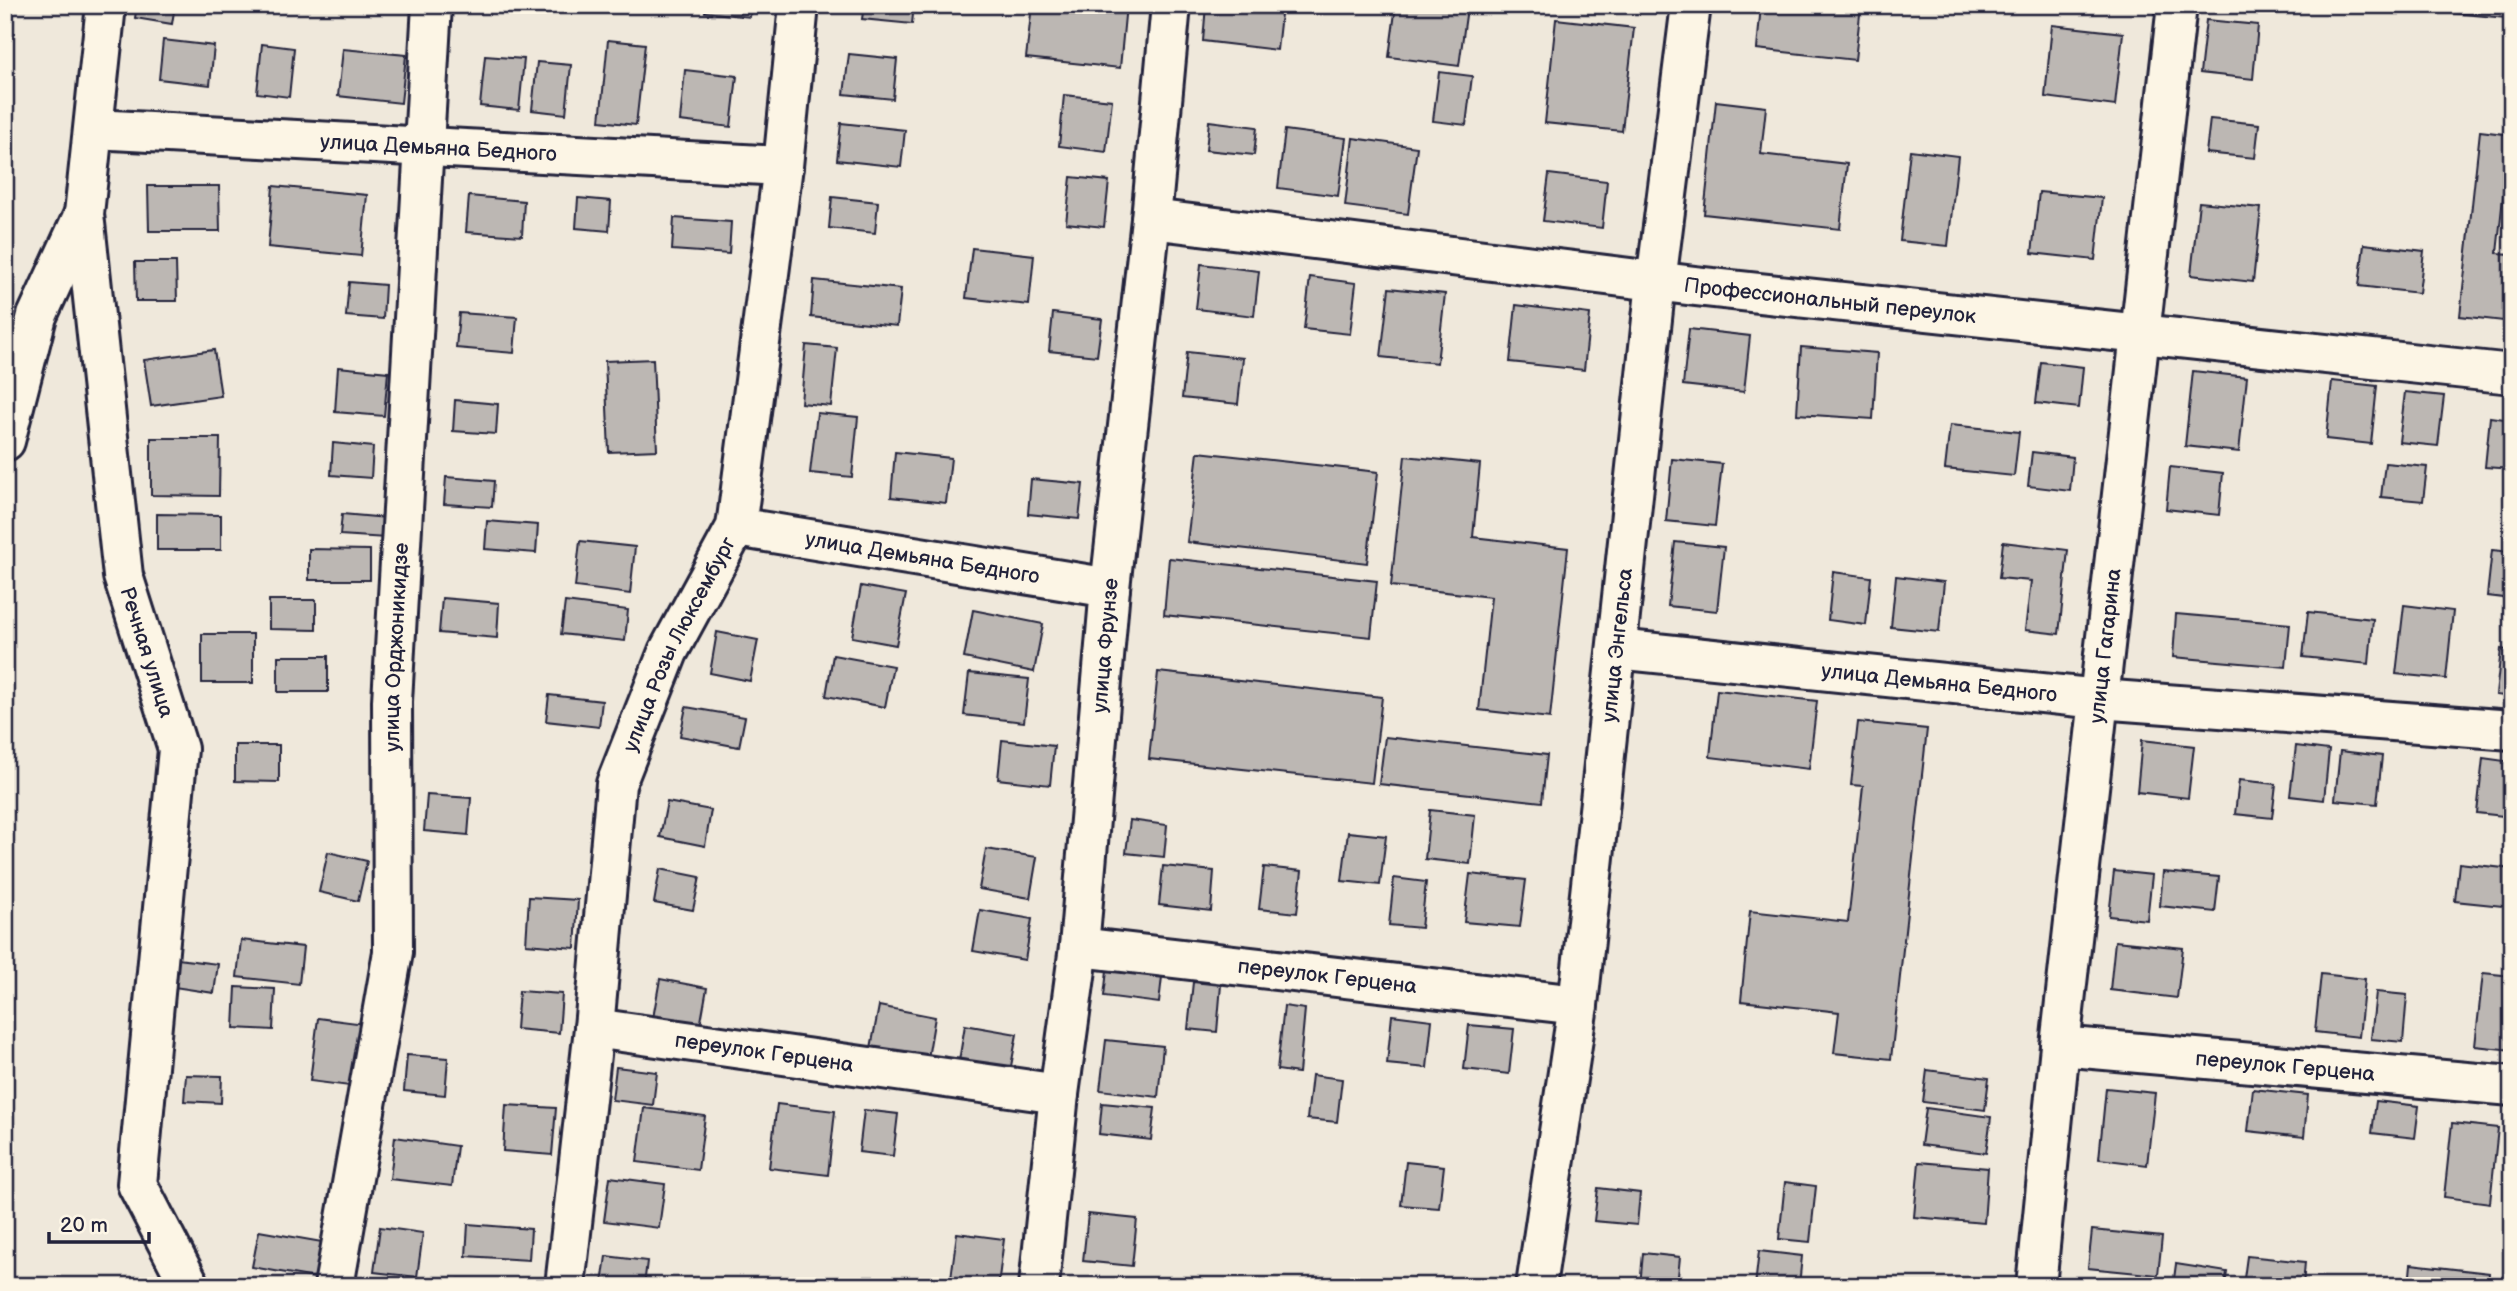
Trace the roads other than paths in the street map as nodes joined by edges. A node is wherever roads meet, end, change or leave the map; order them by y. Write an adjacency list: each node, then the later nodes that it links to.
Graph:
1 (106, 5): 7 (street, Речная улица)
2 (432, 5): 8 (street, улица Орджоникидзе)
3 (799, 5): 9 (street, улица Розы Люксембург)
4 (1171, 5): 11 (street, улица Фрунзе)
5 (1691, 5): 12 (street, улица Энгельса)
6 (2177, 5): 13 (street, улица Гагарина)
7 (94, 130): 8 (street, улица Демьяна Бедного); 10 (street, Речная улица)
8 (423, 146): 9 (street, улица Демьяна Бедного); 28 (street, улица Орджоникидзе)
9 (783, 166): 16 (street, улица Розы Люксембург)
10 (84, 214): 15 (street); 27 (street, Речная улица)
11 (1151, 219): 12 (street, Профессиональный переулок); 17 (street, улица Фрунзе)
12 (1656, 282): 13 (street, Профессиональный переулок); 18 (street, улица Энгельса)
13 (2141, 334): 14 (street, Профессиональный переулок); 19 (street, улица Гагарина)
14 (2512, 374)
15 (5, 441)
16 (736, 527): 17 (street, улица Демьяна Бедного); 23 (street, улица Розы Люксембург)
17 (1110, 588): 21 (street, улица Фрунзе)
18 (1617, 649): 19 (street, улица Демьяна Бедного); 22 (street, улица Энгельса)
19 (2099, 699): 20 (street, улица Демьяна Бедного); 24 (street, улица Гагарина)
20 (2512, 730)
21 (1079, 947): 22 (street, переулок Герцена); 26 (street, улица Фрунзе)
22 (1578, 1005): 31 (street, улица Энгельса)
23 (594, 1028): 26 (street, переулок Герцена); 29 (street, улица Розы Люксембург)
24 (2060, 1046): 25 (street, переулок Герцена); 32 (street, улица Гагарина)
25 (2512, 1086)
26 (1059, 1094): 30 (street, улица Фрунзе)
27 (190, 1286)
28 (334, 1286)
29 (565, 1286)
30 (1039, 1286)
31 (1536, 1286)
32 (2036, 1286)

